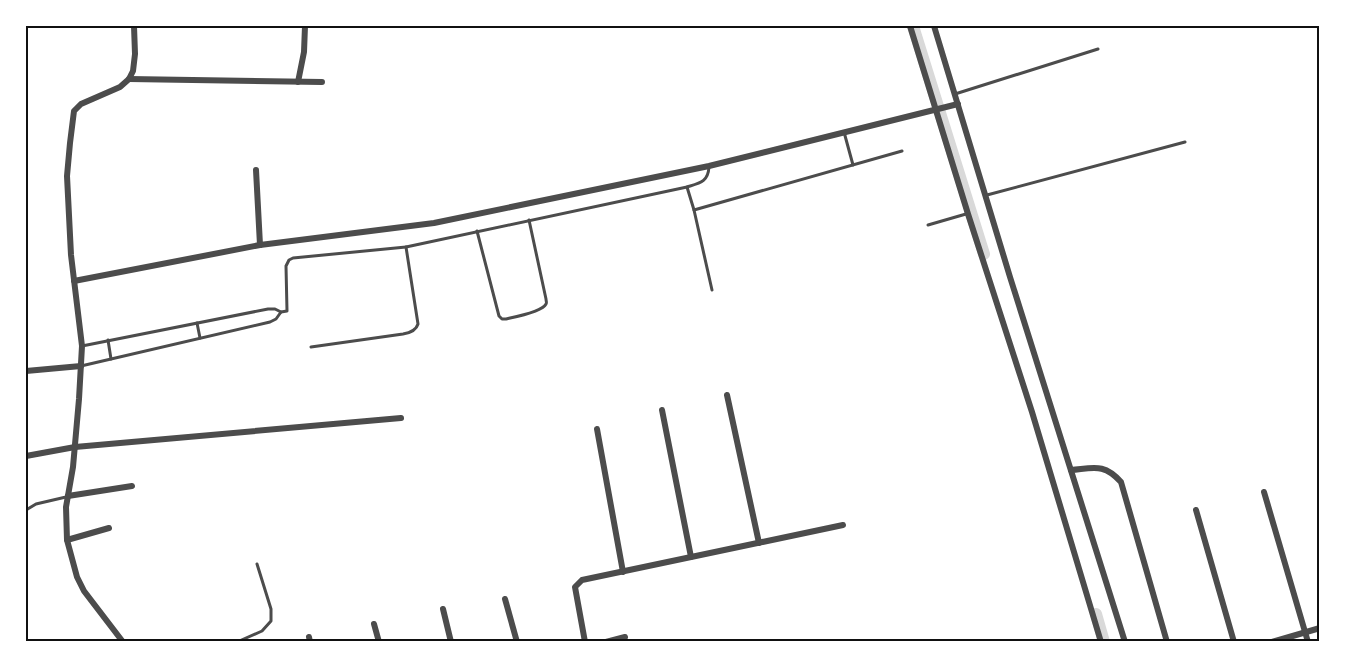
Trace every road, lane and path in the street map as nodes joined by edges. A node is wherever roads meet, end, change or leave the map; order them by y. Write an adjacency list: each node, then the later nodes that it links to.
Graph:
1 (134, 26): 6 (street)
2 (305, 26): 7 (street)
3 (910, 26): 11 (street)
4 (934, 26): 9 (street)
5 (1098, 49): 9 (lane)
6 (129, 79): 7 (street); 27 (street)
7 (298, 82): 8 (street)
8 (322, 82)
9 (955, 94): 10 (street)
10 (957, 104): 11 (street); 19 (street)
11 (938, 109): 12 (street); 21 (street)
12 (844, 132): 15 (lane); 16 (street)
13 (1185, 142): 19 (lane)
14 (902, 151): 15 (lane)
15 (853, 165): 20 (lane)
16 (709, 166): 18 (lane); 25 (street)
17 (256, 170): 25 (street)
18 (687, 187): 20 (lane); 22 (lane)
19 (986, 195): 44 (street)
20 (694, 210): 28 (lane)
21 (968, 214): 23 (lane); 70 (street)
22 (529, 220): 24 (lane); 24 (lane)
23 (928, 225)
24 (477, 231): 26 (lane)
25 (260, 246): 27 (street)
26 (406, 247): 29 (lane); 34 (lane)
27 (74, 281): 33 (street)
28 (712, 290)
29 (281, 312): 30 (lane); 31 (lane)
30 (197, 323): 31 (lane); 32 (lane)
31 (200, 338): 35 (lane)
32 (108, 340): 33 (lane); 35 (lane)
33 (82, 346): 36 (street)
34 (311, 347)
35 (111, 359): 36 (lane)
36 (81, 366): 37 (street); 42 (street)
37 (26, 371)
38 (727, 395): 53 (street)
39 (662, 410): 54 (street)
40 (401, 417): 42 (street)
41 (597, 429): 56 (street)
42 (75, 447): 43 (street); 47 (street)
43 (26, 456)
44 (1071, 470): 71 (street); 72 (street)
45 (132, 486): 47 (street)
46 (1264, 492): 61 (street)
47 (68, 496): 48 (lane); 52 (street)
48 (26, 510)
49 (1196, 510): 73 (street)
50 (843, 525): 53 (street)
51 (109, 528): 52 (street)
52 (67, 540): 63 (street)
53 (759, 543): 54 (street)
54 (691, 557): 56 (street)
55 (257, 564): 64 (lane)
56 (623, 572): 68 (street)
57 (505, 599): 67 (street)
58 (443, 609): 66 (street)
59 (374, 624): 65 (street)
60 (1320, 628): 61 (street)
61 (1305, 632): 74 (street); 75 (street)
62 (624, 636): 69 (street)
63 (123, 642)
64 (237, 642)
65 (379, 642)
66 (451, 642)
67 (517, 642)
68 (585, 642)
69 (606, 642)
70 (1101, 642)
71 (1125, 642)
72 (1167, 642)
73 (1234, 642)
74 (1272, 642)
75 (1308, 642)

